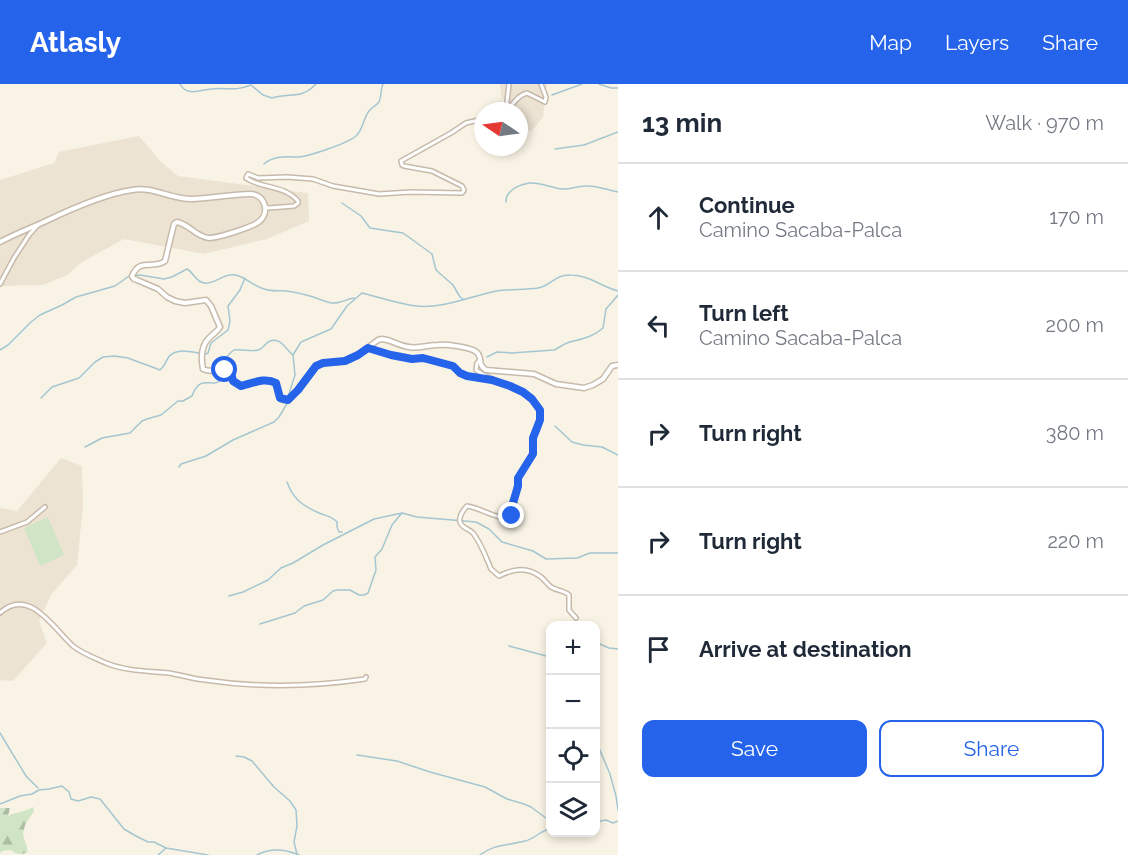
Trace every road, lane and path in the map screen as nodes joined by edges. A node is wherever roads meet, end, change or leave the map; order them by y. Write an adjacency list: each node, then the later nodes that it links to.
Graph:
1 (509, 84): 3 (street)
2 (541, 84): 4 (street)
3 (508, 102)
4 (515, 102)
5 (474, 121): 6 (street)
6 (265, 207): 7 (street); 10 (street)
7 (38, 225): 8 (street); 9 (street)
8 (0, 242)
9 (0, 284)
10 (368, 348): 11 (street); 13 (street)
11 (480, 360): 12 (street); 13 (street)
12 (618, 365)
13 (492, 380): 17 (street)
14 (45, 507): 15 (street)
15 (0, 532)
16 (0, 613): 18 (street)
17 (576, 618)
18 (366, 677)

